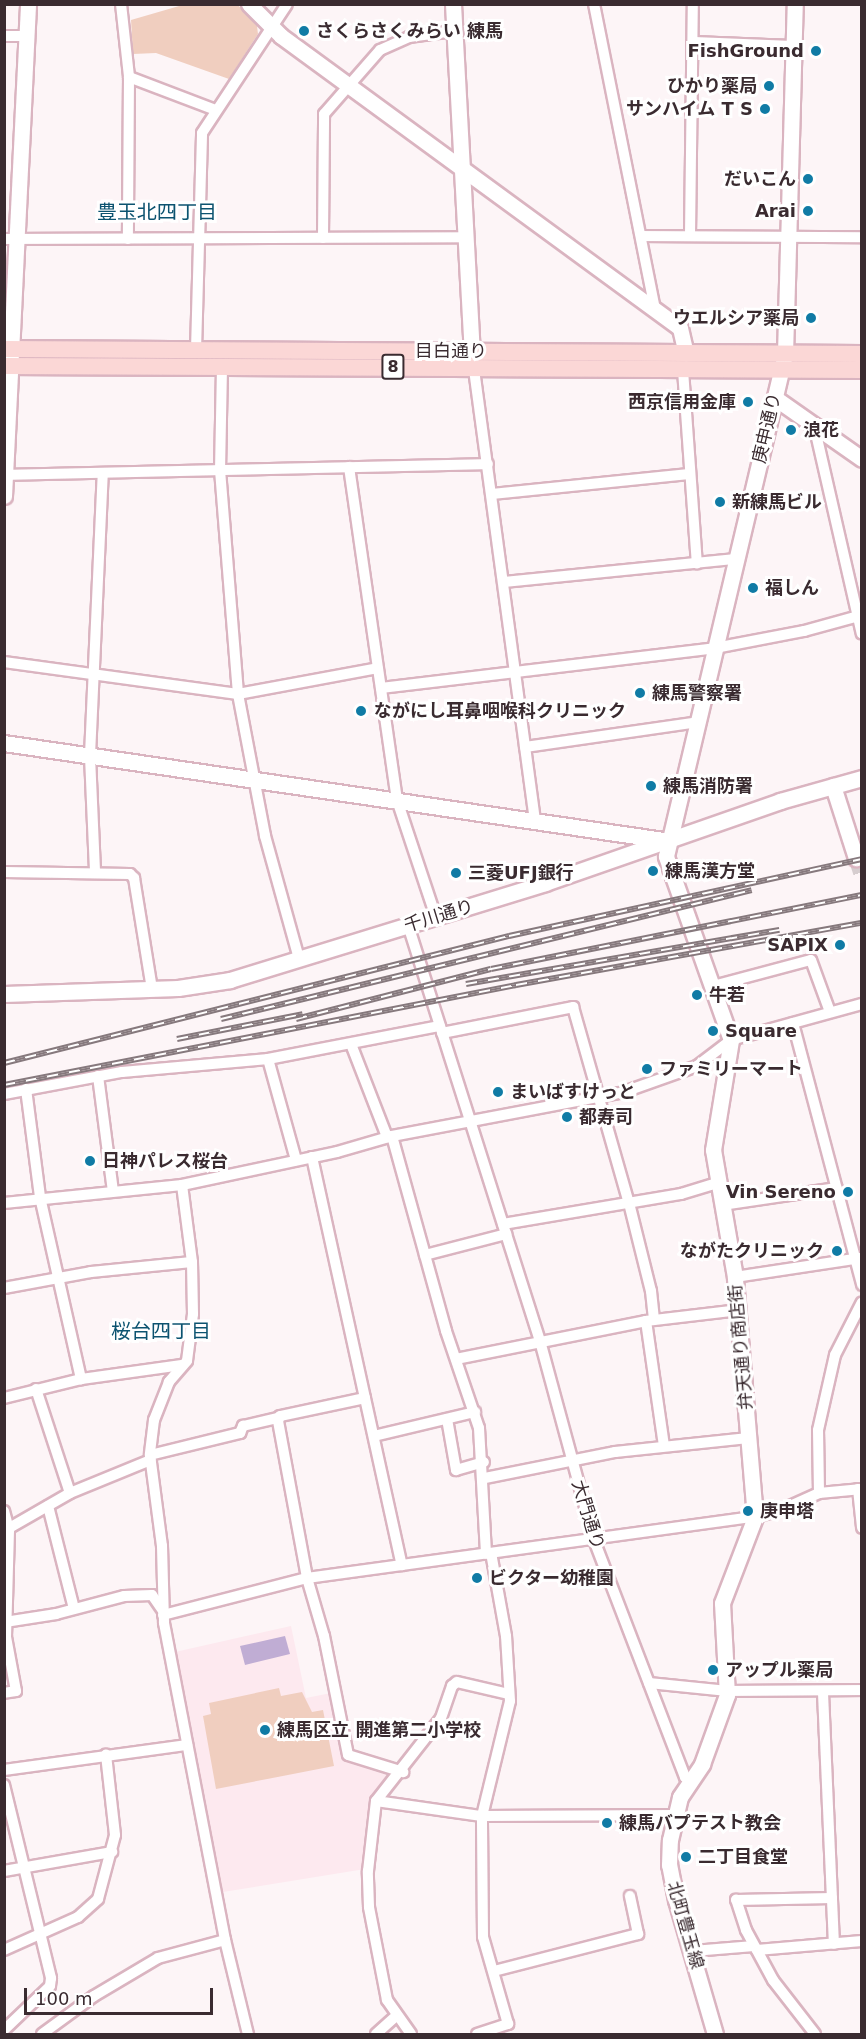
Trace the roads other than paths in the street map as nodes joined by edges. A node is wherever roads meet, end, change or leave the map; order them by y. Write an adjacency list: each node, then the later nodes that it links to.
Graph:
1 (28, 4): 12 (main road)
2 (122, 4): 15 (street)
3 (249, 4): 9 (main road)
4 (287, 4): 9 (street)
5 (453, 4): 10 (main road)
6 (594, 4): 20 (street)
7 (693, 4): 13 (street)
8 (795, 4): 14 (main road, 庚申通り)
9 (270, 27): 16 (main road); 17 (street)
10 (454, 31): 16 (street); 18 (main road)
11 (4, 36): 12 (street)
12 (26, 36): 25 (main road)
13 (693, 42): 14 (street); 19 (street)
14 (794, 46): 22 (main road, 庚申通り)
15 (129, 77): 17 (street); 26 (street)
16 (346, 85): 18 (main road); 24 (street)
17 (216, 110): 27 (street)
18 (462, 170): 21 (main road); 28 (main road)
19 (690, 235): 20 (street); 22 (street)
20 (642, 236): 28 (street)
21 (466, 237): 24 (street); 33 (main road)
22 (788, 237): 23 (street); 34 (main road, 庚申通り)
23 (861, 237)
24 (323, 238): 27 (street)
25 (11, 239): 26 (street); 32 (main road)
26 (128, 239): 27 (street)
27 (200, 239): 29 (street)
28 (655, 309): 30 (main road)
29 (196, 350): 32 (main road, 目白通り / 8); 33 (main road, 目白通り / 8)
30 (686, 353): 33 (main road, 目白通り / 8); 34 (main road, 目白通り / 8)
31 (861, 354): 34 (main road, 目白通り / 8)
32 (8, 357): 35 (main road, 目白通り / 8); 46 (main road)
33 (473, 359): 35 (main road, 目白通り / 8); 36 (main road, 目白通り / 8); 41 (street)
34 (783, 362): 36 (main road, 目白通り / 8); 37 (main road, 目白通り / 8); 38 (main road, 庚申通り)
35 (222, 367): 43 (street)
36 (682, 370): 45 (street)
37 (861, 370)
38 (775, 398): 39 (main road); 49 (main road, 庚申通り)
39 (814, 425): 40 (main road); 52 (street)
40 (861, 459)
41 (488, 464): 42 (street); 47 (street)
42 (349, 467): 43 (street); 56 (street)
43 (220, 470): 44 (street); 60 (street)
44 (103, 473): 46 (street); 57 (street)
45 (690, 474): 47 (street); 50 (street)
46 (6, 475): 48 (main road)
47 (492, 494): 51 (street)
48 (5, 495)
49 (736, 559): 50 (street); 54 (main road, 庚申通り)
50 (697, 563): 51 (street)
51 (504, 582): 58 (street)
52 (859, 616): 53 (street); 54 (street)
53 (861, 634)
54 (716, 648): 58 (street); 61 (main road, 庚申通り)
55 (4, 662): 57 (street)
56 (378, 668): 59 (street); 60 (street)
57 (94, 671): 60 (street); 64 (street)
58 (516, 672): 59 (street); 63 (street)
59 (381, 687): 68 (street)
60 (238, 693): 65 (street)
61 (698, 722): 63 (street); 70 (main road, 庚申通り)
62 (4, 743): 64 (main road)
63 (525, 747): 69 (street)
64 (90, 755): 65 (main road); 72 (street)
65 (253, 778): 68 (main road); 76 (street)
66 (861, 778): 67 (main road, 千川通り)
67 (833, 786): 70 (main road, 千川通り); 71 (main road)
68 (397, 800): 69 (main road); 74 (street)
69 (535, 820): 70 (main road)
70 (668, 841): 74 (main road, 千川通り); 77 (main road, 弁天通り商店街)
71 (856, 858)
72 (95, 871): 73 (street); 78 (street)
73 (4, 872)
74 (436, 916): 75 (main road, 千川通り)
75 (408, 925): 76 (main road, 千川通り); 83 (street, 大門通り)
76 (299, 959): 78 (main road, 千川通り)
77 (713, 986): 81 (street); 84 (main road, 弁天通り商店街)
78 (152, 989): 79 (main road, 千川通り)
79 (4, 994)
80 (861, 1004): 81 (street)
81 (830, 1012): 82 (street)
82 (793, 1023): 84 (street); 97 (street)
83 (441, 1029): 85 (street); 90 (street); 91 (street, 大門通り)
84 (731, 1040): 90 (street); 95 (main road, 弁天通り商店街)
85 (351, 1044): 86 (street); 92 (street)
86 (268, 1059): 87 (street); 94 (street)
87 (98, 1076): 88 (street); 98 (street)
88 (26, 1089): 89 (street); 99 (street)
89 (4, 1094)
90 (598, 1097): 91 (street); 101 (street)
91 (472, 1121): 92 (street); 103 (street, 大門通り)
92 (389, 1136): 93 (street); 104 (street)
93 (312, 1157): 94 (street); 120 (street)
94 (296, 1160): 96 (street)
95 (718, 1183): 101 (street); 102 (main road, 弁天通り商店街)
96 (182, 1185): 98 (street); 106 (street)
97 (837, 1188): 102 (street); 105 (street)
98 (113, 1191): 99 (street)
99 (40, 1197): 100 (street); 107 (street)
100 (4, 1203)
101 (629, 1203): 103 (street); 113 (street)
102 (722, 1205): 108 (main road, 弁天通り商店街)
103 (505, 1229): 104 (street); 114 (street, 大門通り)
104 (425, 1255): 115 (street)
105 (858, 1258): 108 (street); 109 (street)
106 (192, 1262): 107 (street); 116 (street)
107 (56, 1277): 110 (street); 117 (street)
108 (735, 1277): 112 (main road, 弁天通り商店街)
109 (861, 1285)
110 (4, 1288)
111 (861, 1302): 133 (street)
112 (739, 1310): 113 (street); 125 (main road, 弁天通り商店街)
113 (650, 1321): 114 (street); 126 (street)
114 (540, 1341): 115 (street); 128 (street, 大門通り)
115 (456, 1359): 121 (street)
116 (182, 1365): 117 (street); 127 (street)
117 (81, 1379): 118 (street)
118 (36, 1389): 119 (street); 132 (street)
119 (4, 1398)
120 (365, 1398): 122 (street); 124 (street)
121 (475, 1412): 123 (street); 129 (street)
122 (279, 1418): 127 (street); 142 (street)
123 (447, 1419): 124 (street); 129 (street)
124 (374, 1436): 141 (street)
125 (748, 1438): 126 (street); 136 (main road, 弁天通り商店街)
126 (664, 1446): 128 (street)
127 (150, 1457): 132 (street); 144 (street)
128 (572, 1461): 130 (street); 139 (street, 大門通り)
129 (484, 1462): 130 (street)
130 (485, 1478): 140 (street)
131 (860, 1489): 133 (street); 137 (street)
132 (70, 1493): 134 (street)
133 (819, 1493): 136 (street)
134 (48, 1506): 138 (street); 143 (street)
135 (4, 1511): 138 (street)
136 (755, 1517): 139 (street); 149 (main road, 弁天通り商店街)
137 (861, 1528)
138 (7, 1531): 145 (street)
139 (594, 1540): 140 (street); 147 (street, 大門通り)
140 (489, 1554): 141 (street); 152 (street)
141 (402, 1565): 142 (street)
142 (307, 1578): 144 (street); 156 (street)
143 (74, 1609): 144 (street); 146 (street)
144 (163, 1613): 153 (street)
145 (5, 1617): 146 (street)
146 (5, 1622): 150 (street)
147 (649, 1683): 149 (street); 157 (street, 大門通り)
148 (861, 1690): 151 (street)
149 (728, 1691): 151 (street); 157 (main road, 弁天通り商店街)
150 (4, 1693)
151 (823, 1693): 166 (street)
152 (509, 1694): 156 (street); 161 (street)
153 (187, 1745): 154 (street); 168 (street)
154 (106, 1755): 155 (street); 162 (street)
155 (4, 1770)
156 (402, 1772): 159 (street)
157 (691, 1782): 160 (main road, 北町豊玉線)
158 (4, 1785): 163 (street)
159 (376, 1801): 161 (street); 175 (street)
160 (676, 1815): 161 (street); 173 (main road, 北町豊玉線)
161 (482, 1816): 174 (street)
162 (112, 1852): 163 (street); 167 (street)
163 (24, 1867): 164 (street); 167 (street)
164 (4, 1871)
165 (630, 1896): 174 (street)
166 (832, 1898): 170 (street); 171 (street)
167 (39, 1937): 172 (street); 176 (street)
168 (225, 1940): 178 (street); 179 (street)
169 (861, 1941): 170 (street)
170 (834, 1944): 171 (street)
171 (756, 1948): 173 (street); 184 (street)
172 (4, 1950)
173 (693, 1951): 183 (main road, 北町豊玉線)
174 (494, 1971): 182 (street)
175 (396, 2016): 180 (street); 181 (street)
176 (5, 2029): 177 (street)
177 (11, 2034)
178 (42, 2034)
179 (248, 2034)
180 (376, 2034)
181 (411, 2034)
182 (477, 2034)
183 (715, 2034)
184 (815, 2034)

